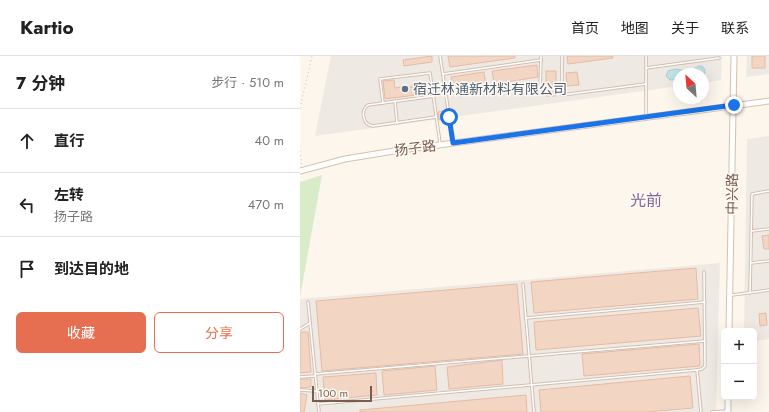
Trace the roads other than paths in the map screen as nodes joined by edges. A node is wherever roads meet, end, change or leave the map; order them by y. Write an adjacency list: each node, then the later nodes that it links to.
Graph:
1 (440, 56): 9 (lane)
2 (541, 56): 7 (lane)
3 (562, 56): 10 (lane)
4 (646, 56): 8 (lane)
5 (734, 56): 16 (street, 中兴路)
6 (719, 58): 8 (lane)
7 (541, 60): 9 (lane); 11 (lane)
8 (646, 68): 10 (lane)
9 (443, 74): 20 (lane)
10 (646, 84): 18 (lane)
11 (540, 93)
12 (434, 96): 14 (lane); 15 (lane); 17 (lane)
13 (769, 101): 16 (street, 扬子路)
14 (395, 102): 15 (lane); 19 (lane)
15 (383, 103): 19 (lane)
16 (734, 105): 18 (street, 扬子路); 32 (street, 中兴路)
17 (436, 117): 19 (lane); 21 (lane)
18 (646, 117): 20 (street, 扬子路)
19 (397, 123)
20 (453, 143): 21 (street, 扬子路)
21 (440, 145): 22 (street, 扬子路)
22 (302, 171)
23 (769, 191): 25 (lane)
24 (769, 229): 25 (lane)
25 (752, 231): 27 (lane)
26 (769, 261): 27 (lane)
27 (751, 263): 31 (lane)
28 (704, 272): 34 (lane)
29 (523, 284): 35 (lane)
30 (769, 290): 31 (lane)
31 (750, 293): 32 (lane)
32 (730, 295): 37 (street, 中兴路)
33 (308, 302): 36 (lane)
34 (705, 302): 35 (lane); 39 (lane)
35 (526, 318): 40 (lane)
36 (310, 324): 38 (lane); 42 (lane)
37 (729, 328)
38 (300, 329)
39 (705, 341): 40 (lane); 41 (lane)
40 (529, 356): 42 (lane); 44 (lane)
41 (697, 370): 44 (lane); 52 (lane)
42 (315, 375): 43 (lane); 46 (lane)
43 (300, 377)
44 (532, 385): 48 (lane); 51 (lane)
45 (300, 390): 46 (lane)
46 (317, 391): 48 (lane)
47 (728, 400): 49 (street)
48 (318, 404): 50 (lane)
49 (728, 411): 53 (lane)
50 (319, 412)
51 (534, 412)
52 (700, 412)
53 (712, 412)

